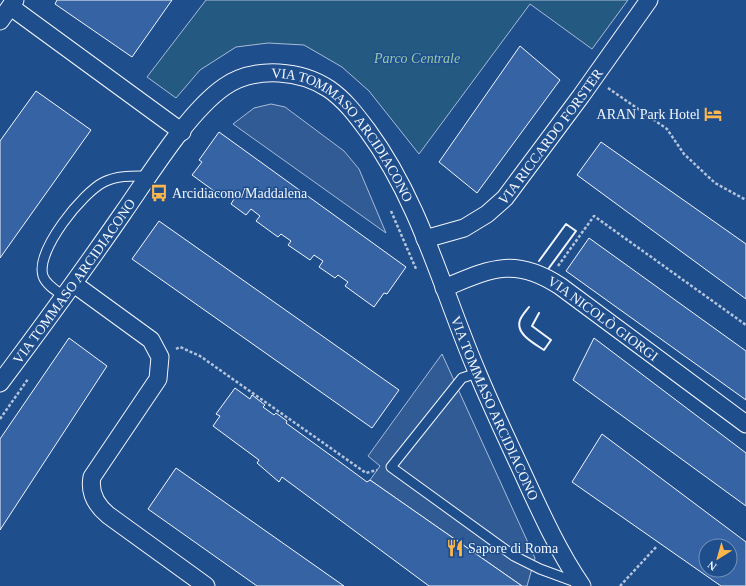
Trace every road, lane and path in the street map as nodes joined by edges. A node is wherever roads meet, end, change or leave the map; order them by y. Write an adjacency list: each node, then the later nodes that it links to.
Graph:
1 (649, 0): 4 (street, VIA RICCARDO FORSTER)
2 (13, 3): 3 (street); 5 (street)
3 (0, 21)
4 (594, 78): 7 (path); 9 (street, VIA RICCARDO FORSTER)
5 (182, 132): 6 (street, VIA TOMMASO ARCIDIACONO); 9 (street, VIA TOMMASO ARCIDIACONO)
6 (149, 176): 13 (street, VIA TOMMASO ARCIDIACONO); 13 (lane)
7 (746, 200)
8 (391, 209): 10 (path)
9 (425, 239): 12 (street, VIA TOMMASO ARCIDIACONO)
10 (419, 275)
11 (548, 279): 12 (street, VIA NICOLÒ GIORGI); 14 (path); 20 (street, VIA NICOLÒ GIORGI)
12 (444, 288): 16 (street, VIA TOMMASO ARCIDIACONO)
13 (69, 290): 15 (street); 18 (street, VIA TOMMASO ARCIDIACONO)
14 (746, 325)
15 (160, 357): 21 (path); 24 (street)
16 (477, 373): 21 (lane); 23 (street, VIA TOMMASO ARCIDIACONO)
17 (30, 375): 19 (path)
18 (0, 383)
19 (0, 419)
20 (746, 424)
21 (391, 466): 23 (lane)
22 (657, 546): 25 (path)
23 (581, 585)
24 (206, 586)
25 (620, 586)

